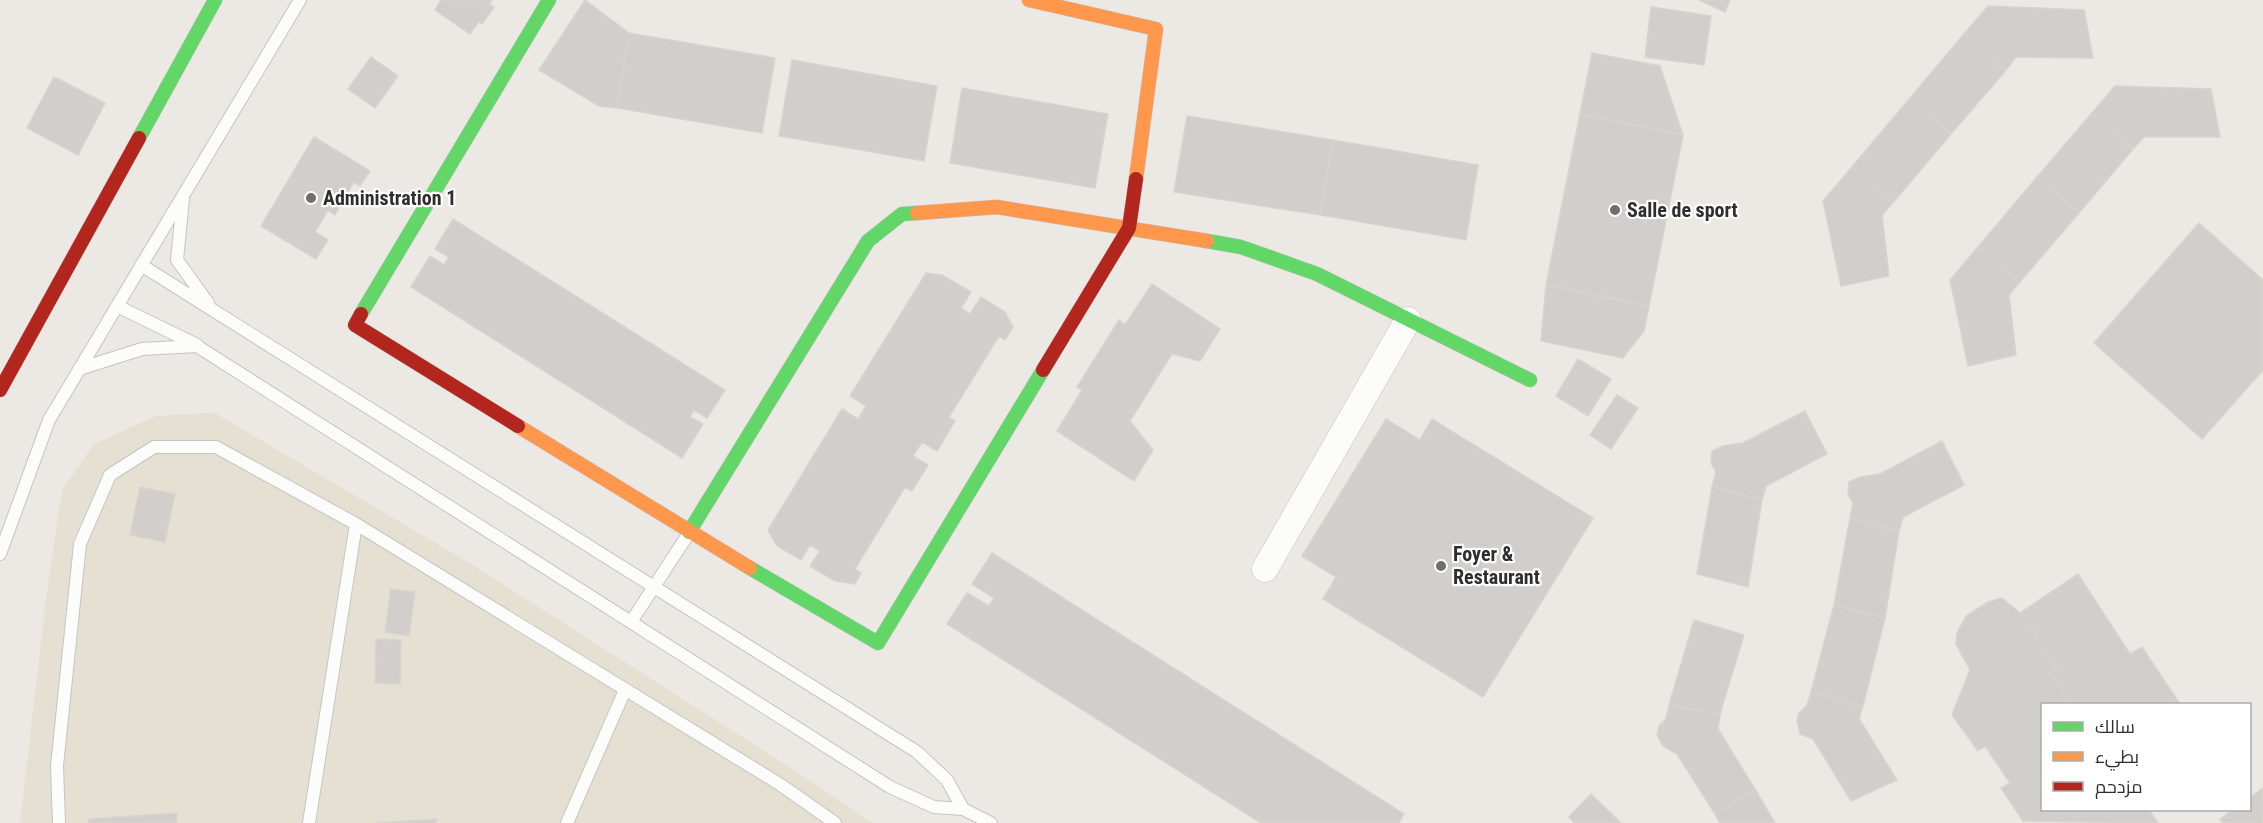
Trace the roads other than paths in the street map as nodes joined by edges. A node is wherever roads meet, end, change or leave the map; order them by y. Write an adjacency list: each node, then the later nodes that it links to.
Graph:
1 (215, 0): 14 (street)
2 (300, 0): 5 (lane)
3 (549, 0): 16 (street)
4 (1029, 0): 6 (street)
5 (184, 194): 7 (lane); 9 (lane)
6 (1129, 228): 10 (street); 16 (street); 16 (street)
7 (141, 265): 8 (lane); 9 (lane)
8 (117, 306): 11 (lane); 12 (lane)
9 (212, 309): 19 (lane)
10 (1408, 320): 13 (street); 18 (street)
11 (197, 346): 12 (lane); 20 (lane)
12 (79, 369): 17 (lane)
13 (1530, 380)
14 (0, 390)
15 (356, 524): 21 (lane); 23 (lane); 24 (lane)
16 (689, 532): 19 (lane)
17 (0, 554)
18 (1264, 569)
19 (653, 586): 20 (lane); 22 (lane)
20 (631, 622): 22 (lane)
21 (624, 690): 25 (lane); 26 (lane)
22 (963, 809): 27 (lane)
23 (59, 823)
24 (309, 823)
25 (567, 823)
26 (835, 823)
27 (991, 823)

